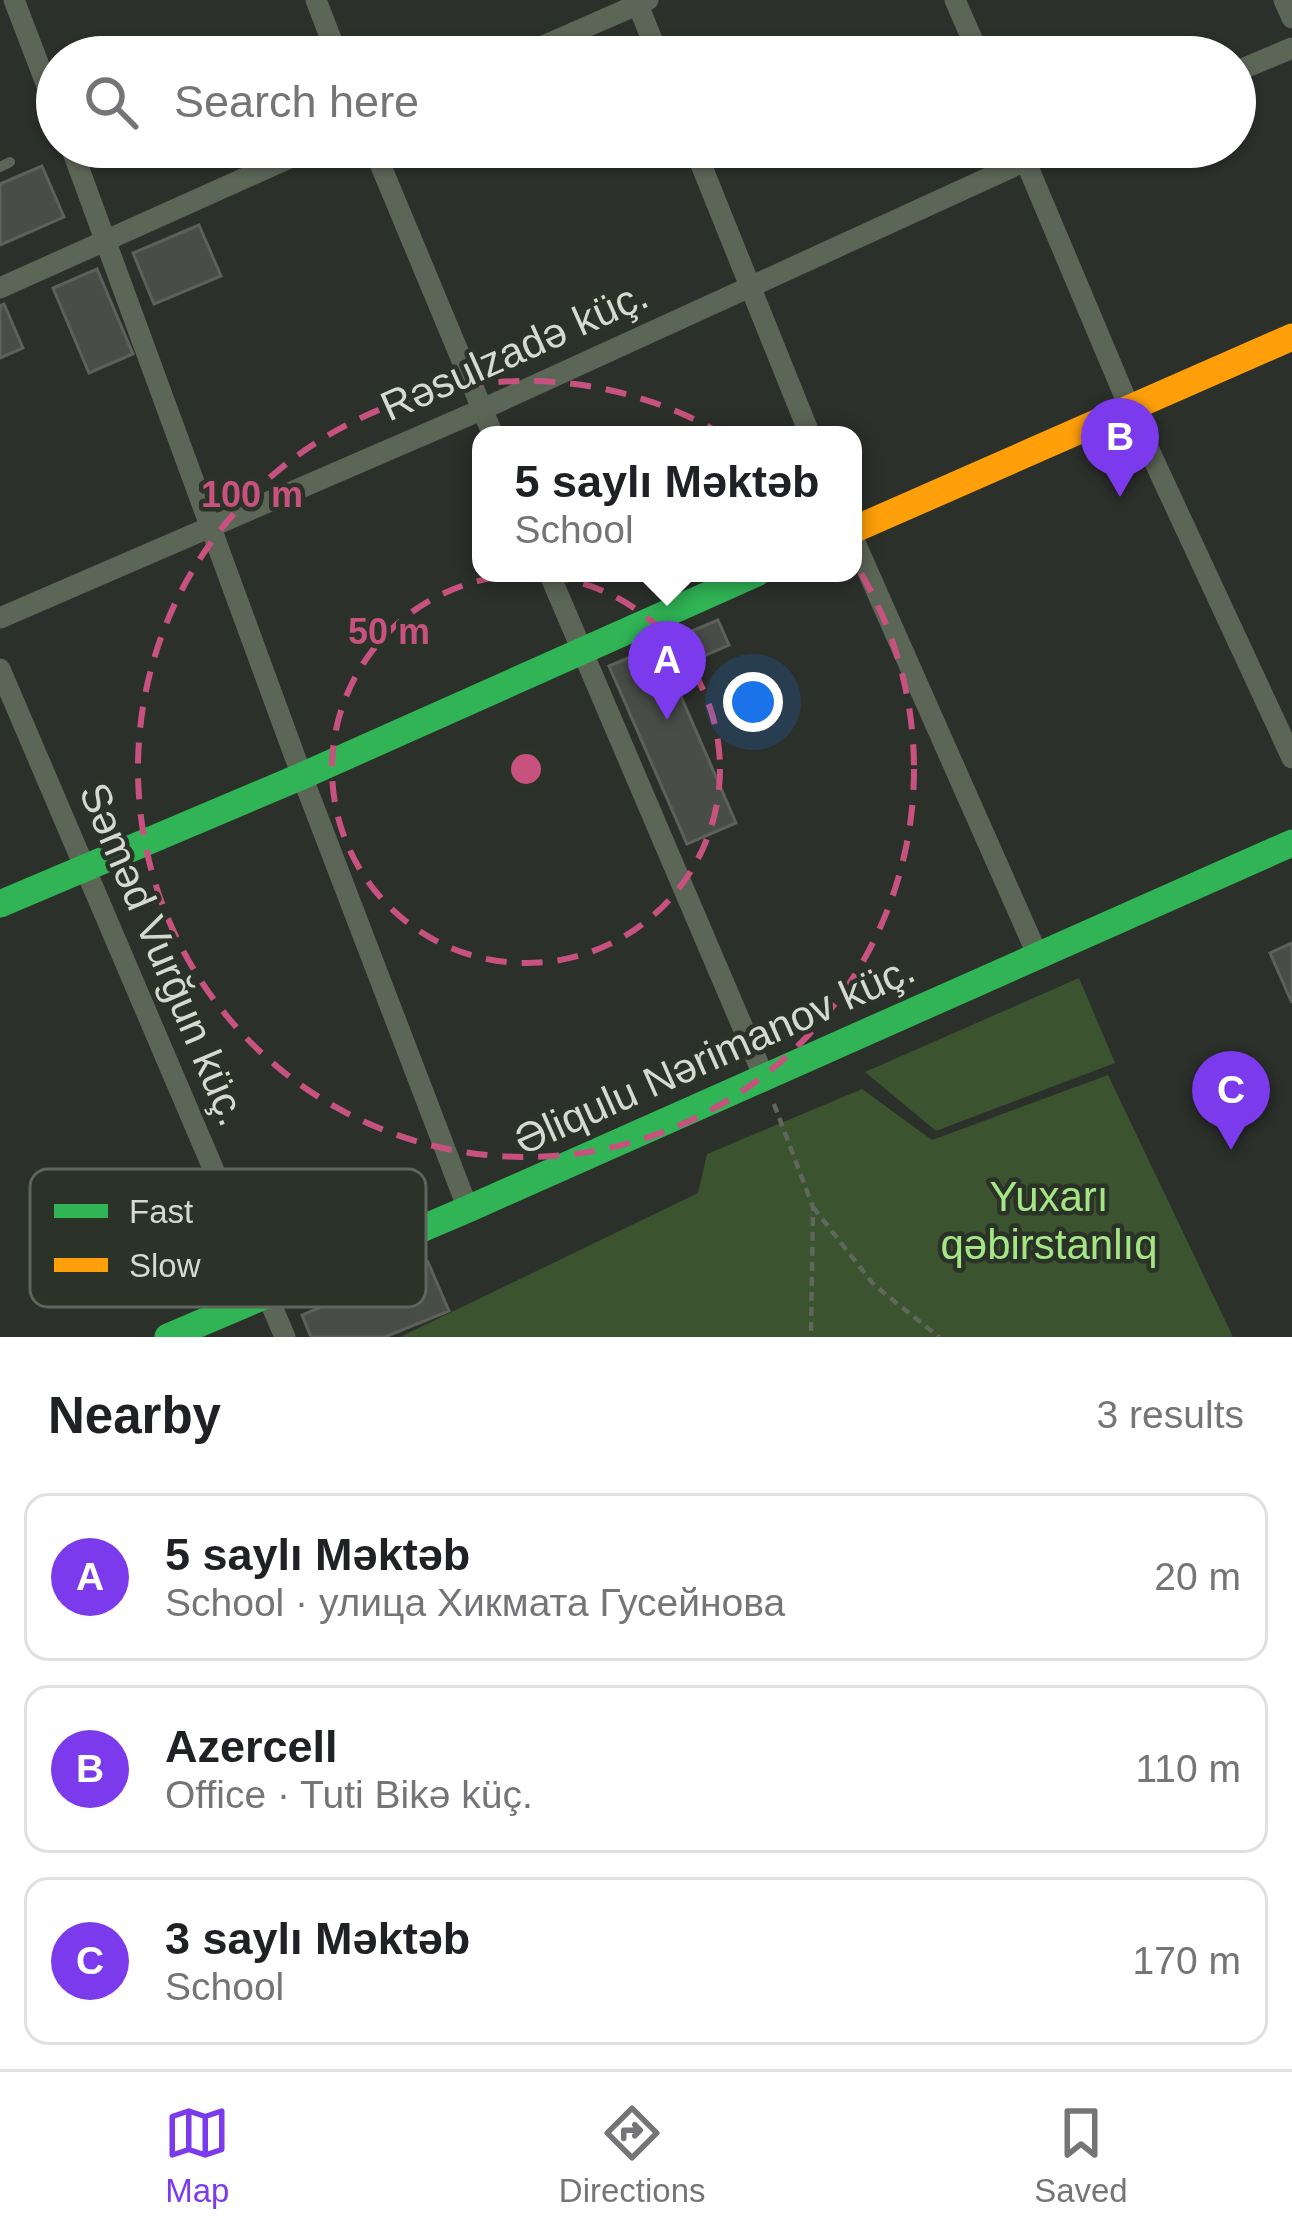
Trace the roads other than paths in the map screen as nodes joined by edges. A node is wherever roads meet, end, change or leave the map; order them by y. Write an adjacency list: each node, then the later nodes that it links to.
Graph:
1 (14, 0): 12 (street)
2 (316, 0): 7 (street)
3 (955, 0): 10 (street)
4 (1284, 0): 6 (street)
5 (641, 2): 8 (street); 9 (street)
6 (1292, 18)
7 (330, 36)
8 (565, 36)
9 (652, 36)
10 (971, 36)
11 (1292, 48): 13 (street)
12 (36, 57)
13 (1256, 63)
14 (78, 168): 20 (street)
15 (267, 168): 20 (street)
16 (382, 168): 24 (street)
17 (702, 168): 22 (street)
18 (993, 168): 22 (street, Rəsulzadə küç.)
19 (1029, 168): 25 (street)
20 (106, 240): 21 (street); 28 (street)
21 (0, 288)
22 (750, 288): 24 (street, Rəsulzadə küç.); 27 (street)
23 (1292, 337): 25 (street)
24 (483, 409): 26 (street); 28 (street, Rəsulzadə küç.)
25 (1130, 409): 29 (street); 36 (street)
26 (490, 426)
27 (807, 426)
28 (212, 524): 33 (street, Rəsulzadə küç.); 37 (street)
29 (862, 530)
30 (862, 555): 41 (street)
31 (553, 582): 34 (street)
32 (737, 582): 34 (street)
33 (0, 618)
34 (580, 651): 37 (street); 42 (street)
35 (0, 669): 39 (street, Səməd Vurğun küç.)
36 (1292, 758)
37 (302, 776): 39 (street); 44 (street)
38 (1292, 843): 41 (street, Əliqulu Nərimanov küç.)
39 (84, 869): 40 (street); 43 (street, Səməd Vurğun küç.)
40 (0, 904)
41 (1037, 956): 42 (street, Əliqulu Nərimanov küç.)
42 (764, 1077): 44 (street, Əliqulu Nərimanov küç.)
43 (214, 1169)
44 (468, 1209): 45 (street, Əliqulu Nərimanov küç.)
45 (426, 1227)
46 (239, 1307): 48 (street, Əliqulu Nərimanov küç.)
47 (273, 1307): 49 (street, Səməd Vurğun küç.)
48 (168, 1337)
49 (284, 1337)

